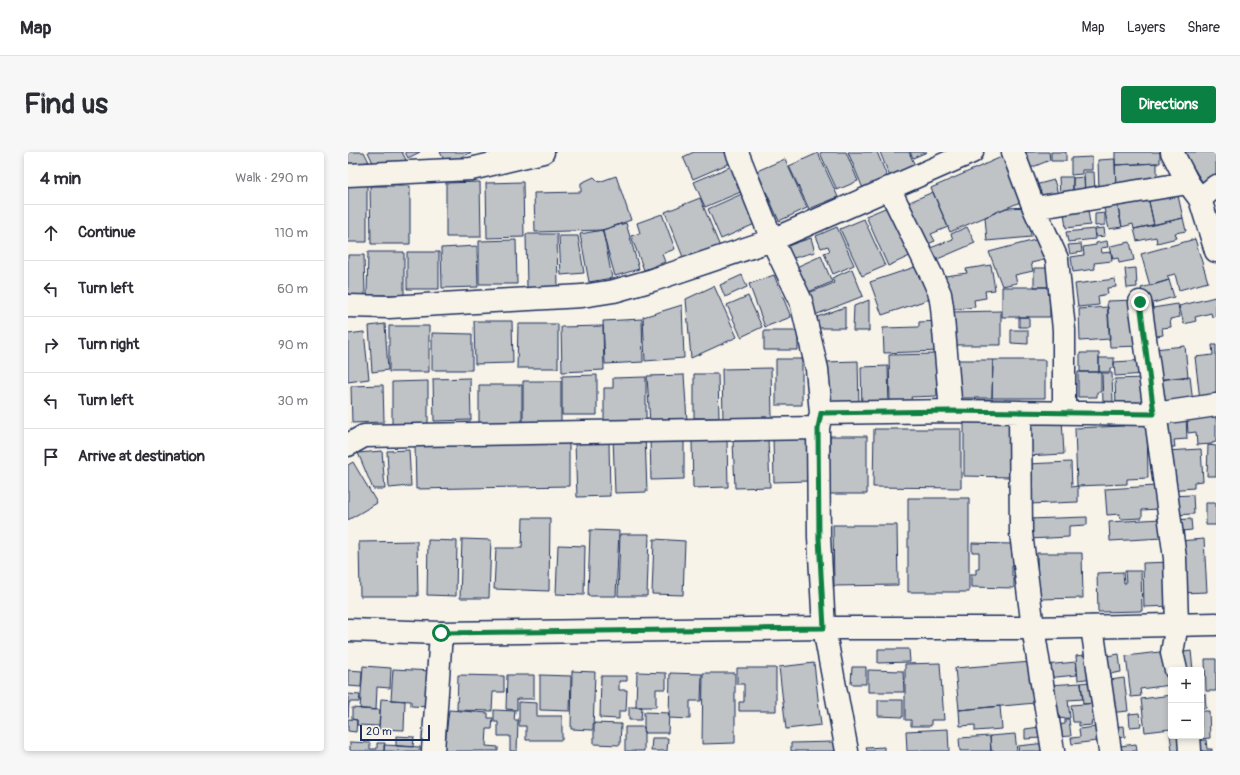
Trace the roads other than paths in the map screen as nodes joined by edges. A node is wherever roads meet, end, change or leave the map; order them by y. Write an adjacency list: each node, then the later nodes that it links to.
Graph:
1 (543, 152): 6 (street)
2 (737, 152): 11 (street)
3 (972, 152): 8 (street)
4 (1013, 152): 10 (street)
5 (1172, 152): 9 (street)
6 (348, 175)
7 (1216, 186): 9 (street)
8 (889, 188): 11 (street); 16 (street)
9 (1194, 191): 10 (street); 12 (street)
10 (1034, 208): 18 (street)
11 (772, 240): 14 (street); 20 (street)
12 (1216, 251)
13 (1140, 302): 19 (street)
14 (348, 306)
15 (1216, 405): 19 (street)
16 (951, 411): 17 (street); 20 (street)
17 (1020, 412): 18 (street); 26 (street)
18 (1064, 412): 19 (street)
19 (1154, 414): 22 (street)
20 (820, 420): 21 (street); 25 (street)
21 (348, 445)
22 (1177, 624): 23 (street); 24 (street); 29 (street)
23 (1216, 624)
24 (1092, 627): 26 (street); 34 (street)
25 (824, 628): 26 (street); 28 (street); 32 (street)
26 (1033, 628): 33 (street)
27 (348, 630): 28 (street)
28 (441, 633): 31 (street)
29 (1175, 667)
30 (1189, 739): 35 (street)
31 (433, 751)
32 (847, 751)
33 (1053, 751)
34 (1110, 751)
35 (1190, 751)

